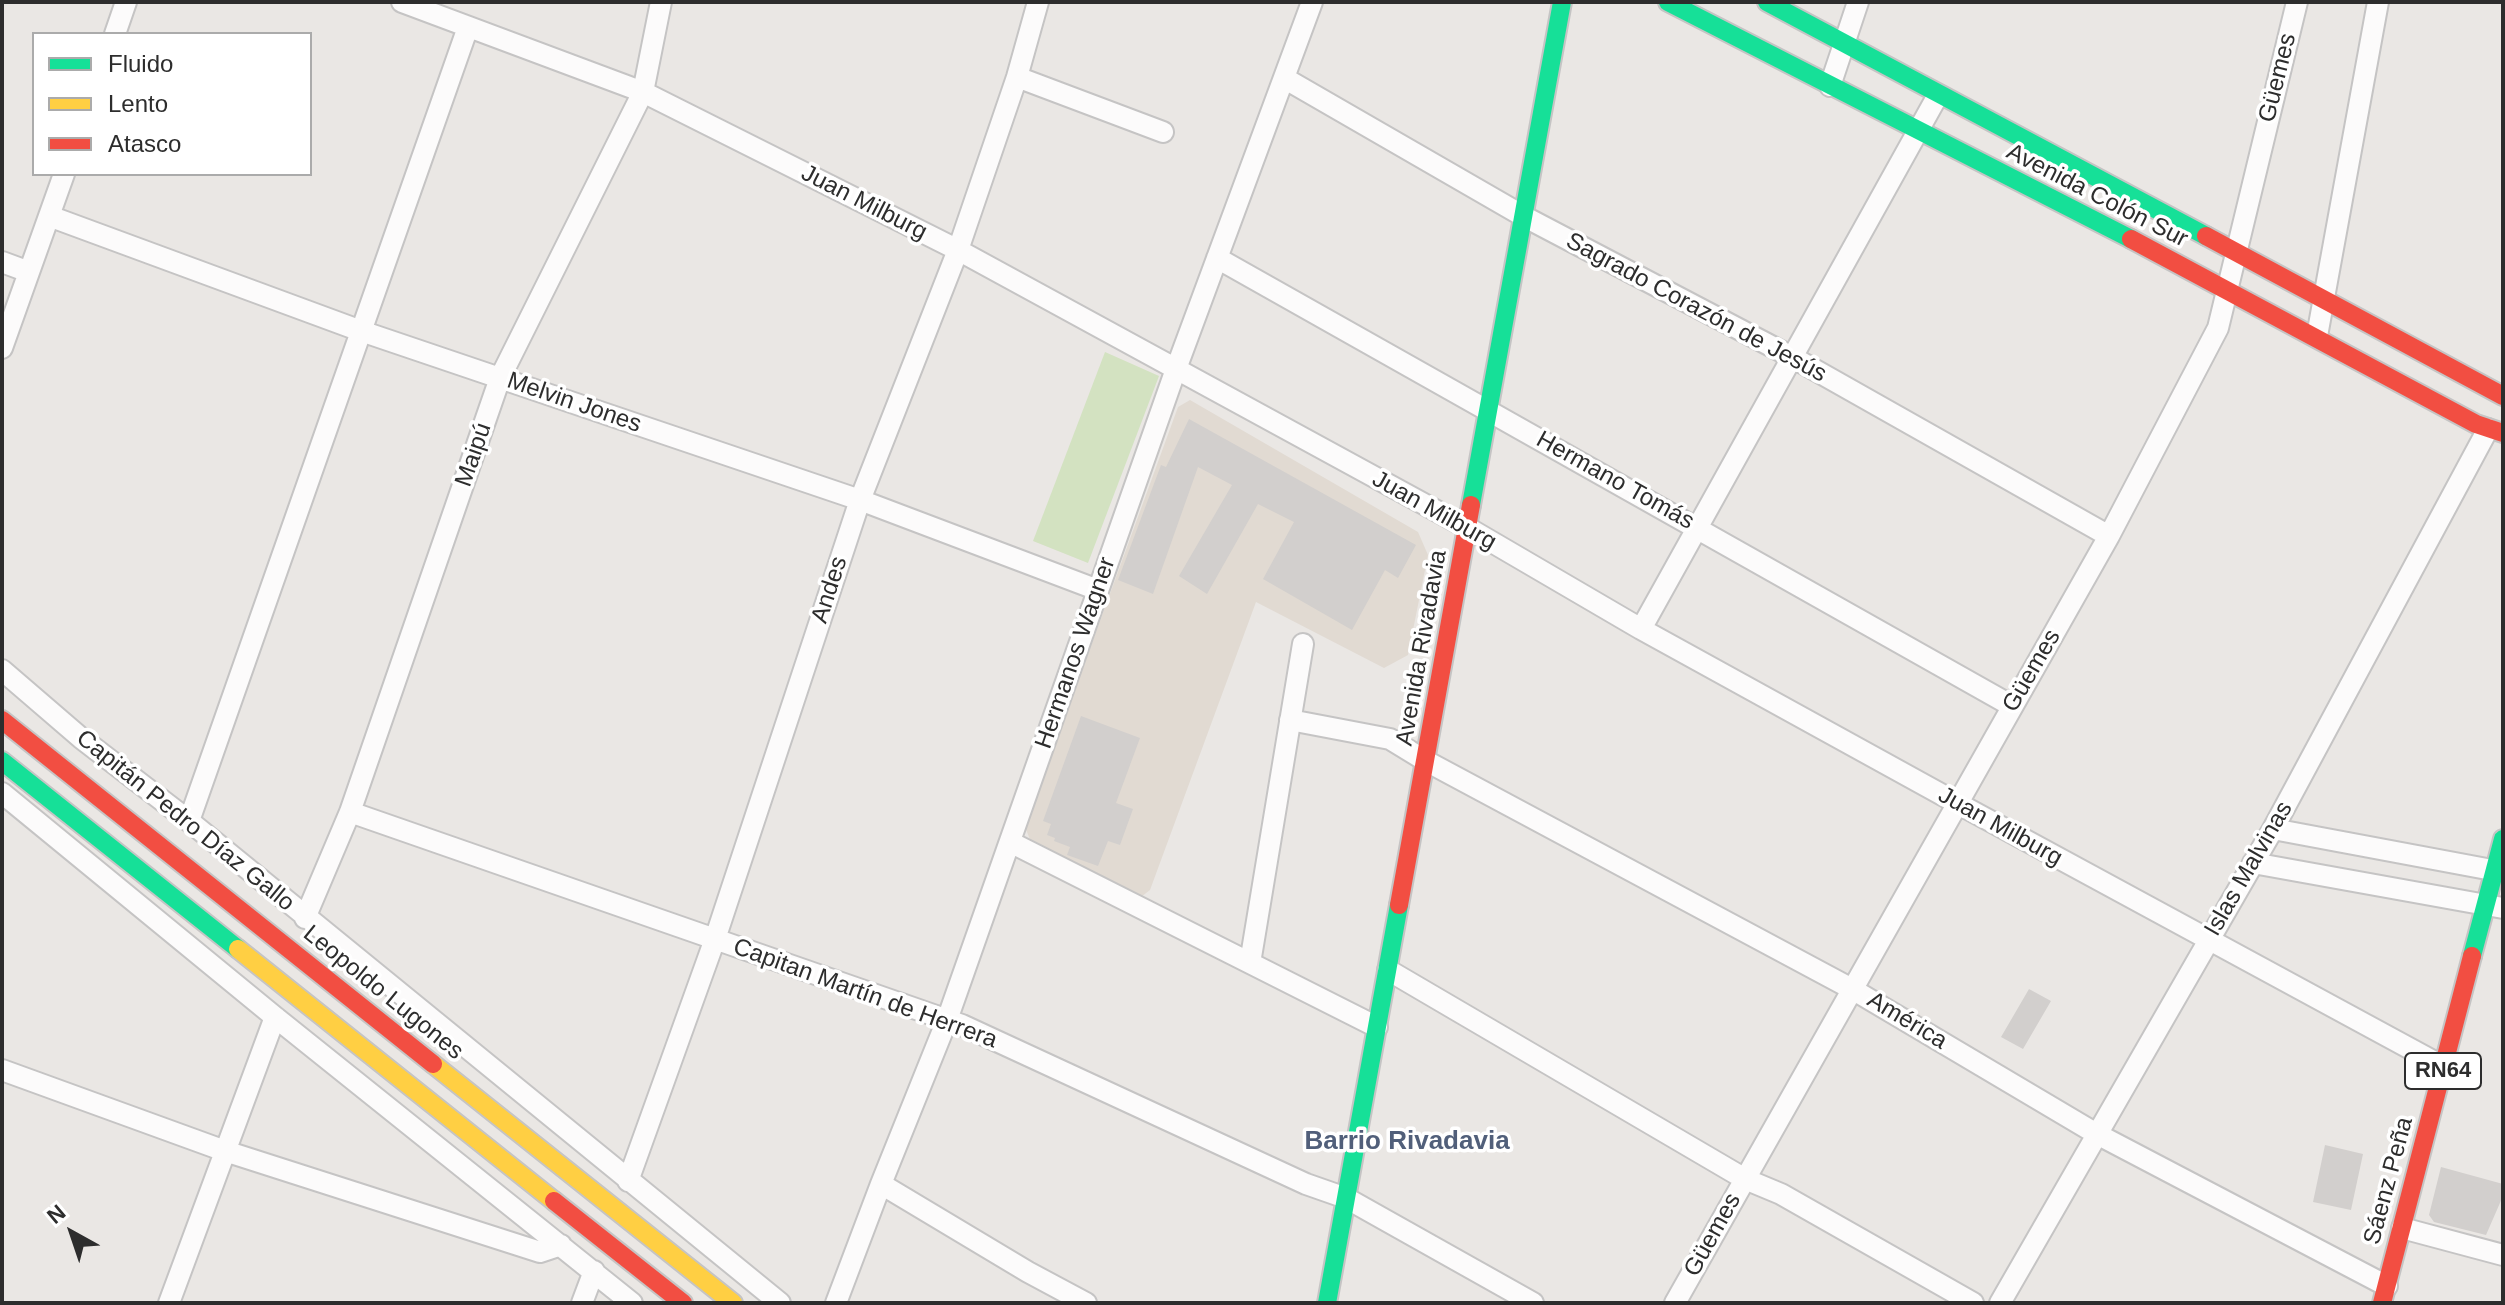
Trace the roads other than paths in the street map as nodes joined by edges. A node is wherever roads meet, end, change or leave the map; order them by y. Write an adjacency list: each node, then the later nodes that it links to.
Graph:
1 (402, 2): 12 (street, Juan Milburg)
2 (661, 2): 18 (street, Maipú)
3 (1038, 2): 15 (street, Andes)
4 (1312, 2): 16 (street, Hermanos Wagner)
5 (1562, 2): 24 (main road, Avenida Rivadavia)
6 (1668, 2): 17 (main road, Avenida Colón Sur)
7 (1767, 2): 14 (main road, Avenida Colón Sur)
8 (1858, 2): 14 (street)
9 (2297, 2): 26 (street, Güemes)
10 (2378, 2): 31 (street)
11 (121, 4): 13 (street)
12 (468, 27): 18 (street, Juan Milburg); 32 (street)
13 (115, 32)
14 (1846, 43): 17 (street); 19 (main road, Avenida Colón Sur)
15 (1017, 77): 20 (street); 25 (street, Andes)
16 (1284, 78): 24 (street, Sagrado Corazón de Jesús); 27 (street, Hermanos Wagner)
17 (1830, 86): 21 (main road, Avenida Colón Sur)
18 (643, 92): 25 (street, Juan Milburg); 37 (street, Maipú)
19 (1938, 95): 21 (street); 26 (main road, Avenida Colón Sur)
20 (1163, 132)
21 (1918, 132): 30 (main road, Avenida Colón Sur); 35 (street)
22 (63, 176): 23 (street)
23 (49, 216): 29 (street); 32 (street, Melvin Jones)
24 (1525, 217): 35 (street, Sagrado Corazón de Jesús); 39 (main road, Avenida Rivadavia)
25 (958, 250): 36 (street, Juan Milburg); 41 (street, Andes)
26 (2236, 250): 30 (street, Güemes); 31 (main road, Avenida Colón Sur)
27 (1217, 258): 36 (street, Hermanos Wagner); 39 (street, Hermano Tomás)
28 (2, 262): 29 (street)
29 (29, 272): 34 (street)
30 (2228, 289): 33 (main road, Avenida Colón Sur); 44 (street, Güemes)
31 (2325, 298): 33 (street); 38 (main road, Avenida Colón Sur)
32 (361, 331): 37 (street, Melvin Jones); 57 (street)
33 (2317, 336): 40 (main road, Avenida Colón Sur)
34 (2, 348)
35 (1792, 357): 42 (street); 44 (street, Sagrado Corazón de Jesús)
36 (1176, 369): 43 (street, Juan Milburg); 45 (street, Hermanos Wagner)
37 (500, 378): 41 (street, Melvin Jones); 56 (street, Maipú)
38 (2503, 396)
39 (1489, 410): 42 (street, Hermano Tomás); 43 (main road, Avenida Rivadavia)
40 (2496, 431): 58 (street, Islas Malvinas)
41 (860, 500): 45 (street, Melvin Jones); 65 (street, Andes)
42 (1698, 527): 46 (street); 49 (street, Hermano Tomás)
43 (1468, 528): 46 (street, Juan Milburg); 53 (main road, Avenida Rivadavia)
44 (2109, 536): 49 (street, Güemes)
45 (1098, 590): 60 (street, Hermanos Wagner)
46 (1641, 629): 55 (street, Juan Milburg)
47 (1303, 644): 51 (street)
48 (2, 670): 57 (street, Capitán Pedro Díaz Gallo)
49 (2012, 706): 55 (street, Güemes)
50 (2, 720): 90 (main road, Leopoldo Lugones)
51 (1290, 720): 53 (street); 67 (street)
52 (2, 761): 89 (main road)
53 (1426, 761): 68 (main road, Avenida Rivadavia); 69 (street, América)
54 (2, 793): 70 (street)
55 (1957, 803): 66 (street, Juan Milburg); 69 (street, Güemes)
56 (350, 812): 64 (street, Maipú); 65 (street, Capitan Martín de Herrera)
57 (189, 821): 64 (street, Capitán Pedro Díaz Gallo)
58 (2273, 829): 61 (street, Islas Malvinas); 62 (street)
59 (2503, 839): 62 (main road, Sáenz Peña / RN64)
60 (1010, 842): 67 (street); 71 (street, Hermanos Wagner)
61 (2253, 863): 63 (street); 66 (street, Islas Malvinas)
62 (2499, 872): 63 (main road, Sáenz Peña / RN64)
63 (2495, 906): 73 (main road, Sáenz Peña / RN64)
64 (305, 918): 78 (street, Capitán Pedro Díaz Gallo)
65 (715, 939): 71 (street, Capitan Martín de Herrera); 78 (street, Andes)
66 (2208, 941): 73 (street, Juan Milburg); 75 (street, Islas Malvinas)
67 (1250, 963): 72 (street)
68 (1388, 970): 72 (main road, Avenida Rivadavia); 77 (street)
69 (1852, 989): 75 (street, América); 77 (street, Güemes)
70 (275, 1017): 76 (street); 82 (street)
71 (947, 1020): 79 (street, Hermanos Wagner); 80 (street, Capitan Martín de Herrera)
72 (1377, 1027): 80 (main road, Avenida Rivadavia)
73 (2444, 1067): 81 (main road, Sáenz Peña / RN64)
74 (2, 1070): 76 (street)
75 (2095, 1133): 85 (street, América); 98 (street, Islas Malvinas)
76 (225, 1151): 82 (street); 86 (street)
77 (1745, 1179): 96 (street, Güemes); 97 (street)
78 (628, 1181): 91 (street, Capitán Pedro Díaz Gallo)
79 (881, 1184): 92 (street, Hermanos Wagner); 93 (street)
80 (1346, 1198): 94 (main road, Avenida Rivadavia); 95 (street, Capitan Martín de Herrera)
81 (2402, 1228): 83 (street); 85 (main road, Sáenz Peña / RN64)
82 (561, 1245): 84 (street)
83 (2503, 1255)
84 (594, 1271): 87 (street); 88 (street)
85 (2384, 1294)
86 (169, 1303)
87 (582, 1303)
88 (632, 1303)
89 (683, 1303)
90 (733, 1303)
91 (780, 1303)
92 (836, 1303)
93 (1086, 1303)
94 (1327, 1303)
95 (1533, 1303)
96 (1675, 1303)
97 (1973, 1303)
98 (2000, 1303)

